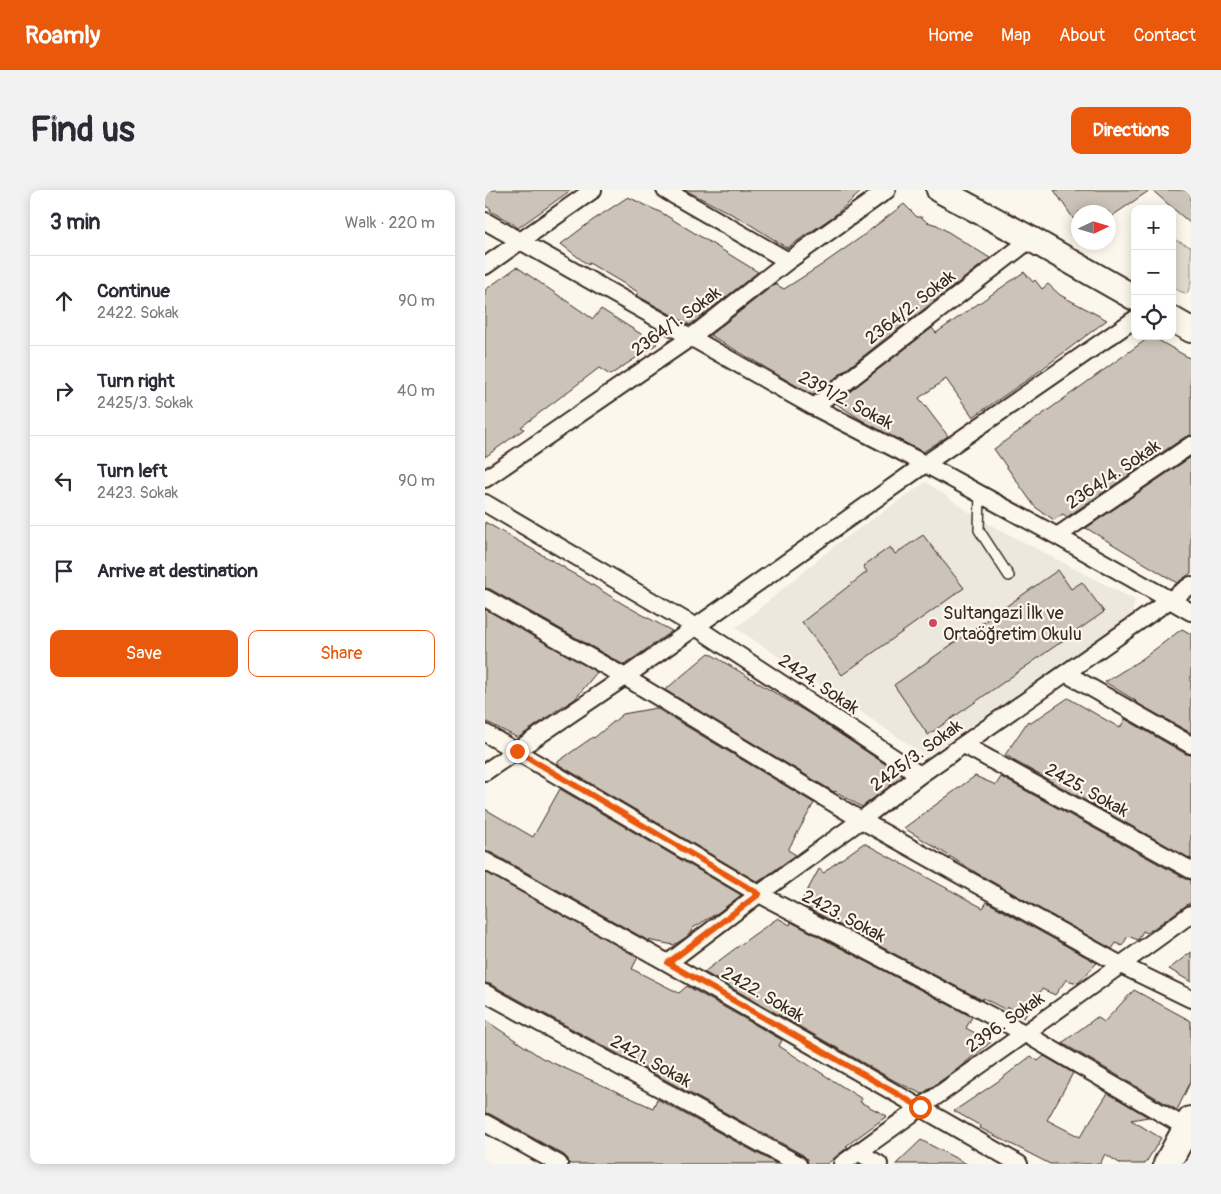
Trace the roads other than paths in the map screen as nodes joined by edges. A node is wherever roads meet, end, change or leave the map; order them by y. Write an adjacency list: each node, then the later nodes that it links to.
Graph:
1 (593, 190): 7 (street)
2 (665, 190): 8 (street)
3 (887, 190): 8 (street, 2364/1. Sokak)
4 (939, 190): 6 (street)
5 (485, 221): 7 (street, 2391/2. Sokak)
6 (1031, 239): 10 (street); 15 (street, 2364/2. Sokak)
7 (520, 241): 9 (street); 14 (street, 2391/2. Sokak)
8 (788, 261): 14 (street, 2364/1. Sokak)
9 (485, 266)
10 (1131, 296)
11 (1131, 322): 17 (street)
12 (1176, 322): 13 (street)
13 (1191, 330)
14 (690, 338): 15 (street, 2391/2. Sokak); 18 (street, 2364/1. Sokak)
15 (814, 407): 17 (street, 2391/2. Sokak)
16 (1191, 445): 21 (street, 2364/4. Sokak)
17 (925, 464): 19 (street, 2391/2. Sokak); 27 (street)
18 (485, 479)
19 (980, 494): 21 (street, 2391/2. Sokak); 22 (lane)
20 (485, 503): 27 (street, 2424. Sokak)
21 (1057, 536): 25 (street, 2391/2. Sokak)
22 (1009, 576)
23 (1191, 585): 25 (street, 2425/3. Sokak)
24 (485, 598): 29 (street)
25 (1170, 600): 26 (street, 2391/2. Sokak); 28 (street, 2425/3. Sokak)
26 (1191, 612)
27 (696, 627): 29 (street); 35 (street, 2424. Sokak)
28 (1067, 674): 31 (street, 2425/3. Sokak); 32 (street)
29 (625, 677): 33 (street); 36 (street)
30 (485, 733): 33 (street, 2423. Sokak)
31 (964, 745): 35 (street, 2425/3. Sokak); 38 (street, 2425. Sokak)
32 (1191, 745)
33 (517, 751): 34 (street); 39 (street, 2423. Sokak)
34 (485, 772)
35 (920, 776): 36 (street, 2425/3. Sokak)
36 (861, 820): 39 (street, 2425/3. Sokak); 42 (street)
37 (485, 861): 41 (street, 2422. Sokak)
38 (1191, 870)
39 (759, 894): 41 (street, 2425/3. Sokak); 45 (street, 2423. Sokak)
40 (1191, 914): 42 (street, 2396. Sokak)
41 (668, 963): 46 (street, 2422. Sokak)
42 (1121, 965): 44 (street); 45 (street, 2396. Sokak)
43 (485, 993): 51 (street, 2421. Sokak)
44 (1191, 999)
45 (1024, 1032): 46 (street, 2396. Sokak); 48 (street, 2423. Sokak)
46 (920, 1107): 49 (street, 2396. Sokak); 54 (street, 2422. Sokak)
47 (485, 1123): 50 (street)
48 (1189, 1124): 55 (main road)
49 (858, 1152): 52 (street, 2396. Sokak); 53 (street)
50 (559, 1164)
51 (798, 1164)
52 (842, 1164)
53 (879, 1164)
54 (1019, 1164)
55 (1167, 1164)

